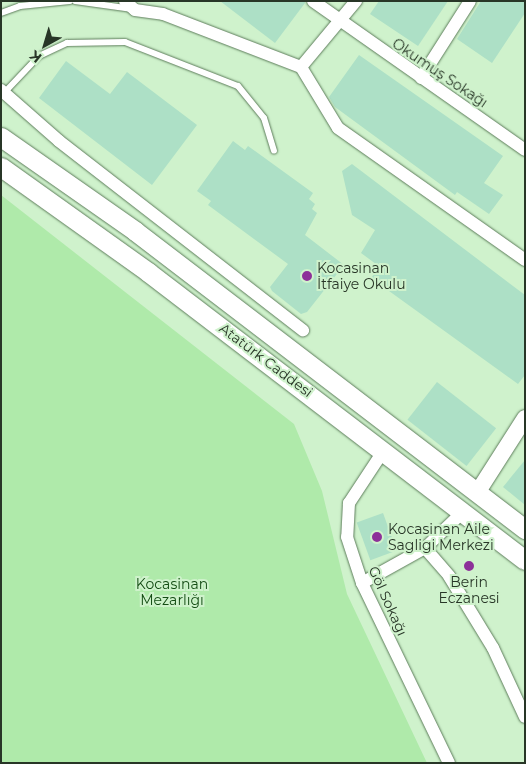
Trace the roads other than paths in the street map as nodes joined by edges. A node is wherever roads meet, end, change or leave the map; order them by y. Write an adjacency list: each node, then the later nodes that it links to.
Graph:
1 (70, 1): 8 (lane)
2 (75, 1): 7 (lane)
3 (124, 1): 7 (street)
4 (313, 1): 9 (street, Okumuş Sokağı)
5 (356, 1): 9 (street)
6 (470, 1): 11 (street)
7 (135, 10): 10 (street)
8 (1, 13)
9 (338, 21): 10 (street); 11 (street, Okumuş Sokağı)
10 (301, 68): 17 (street)
11 (421, 78): 14 (street, Okumuş Sokağı)
12 (3, 91): 15 (lane); 18 (street)
13 (1, 136): 21 (main road)
14 (525, 150)
15 (274, 151)
16 (1, 167): 20 (main road, Atatürk Caddesi)
17 (525, 260)
18 (303, 330)
19 (524, 422): 21 (street)
20 (384, 450): 22 (main road, Atatürk Caddesi); 26 (street, Göl Sokağı)
21 (477, 493): 23 (main road)
22 (463, 512): 24 (street); 25 (main road, Atatürk Caddesi)
23 (525, 529)
24 (425, 548): 26 (street); 27 (street)
25 (525, 560)
26 (362, 583): 28 (street, Göl Sokağı)
27 (525, 717)
28 (449, 763)

